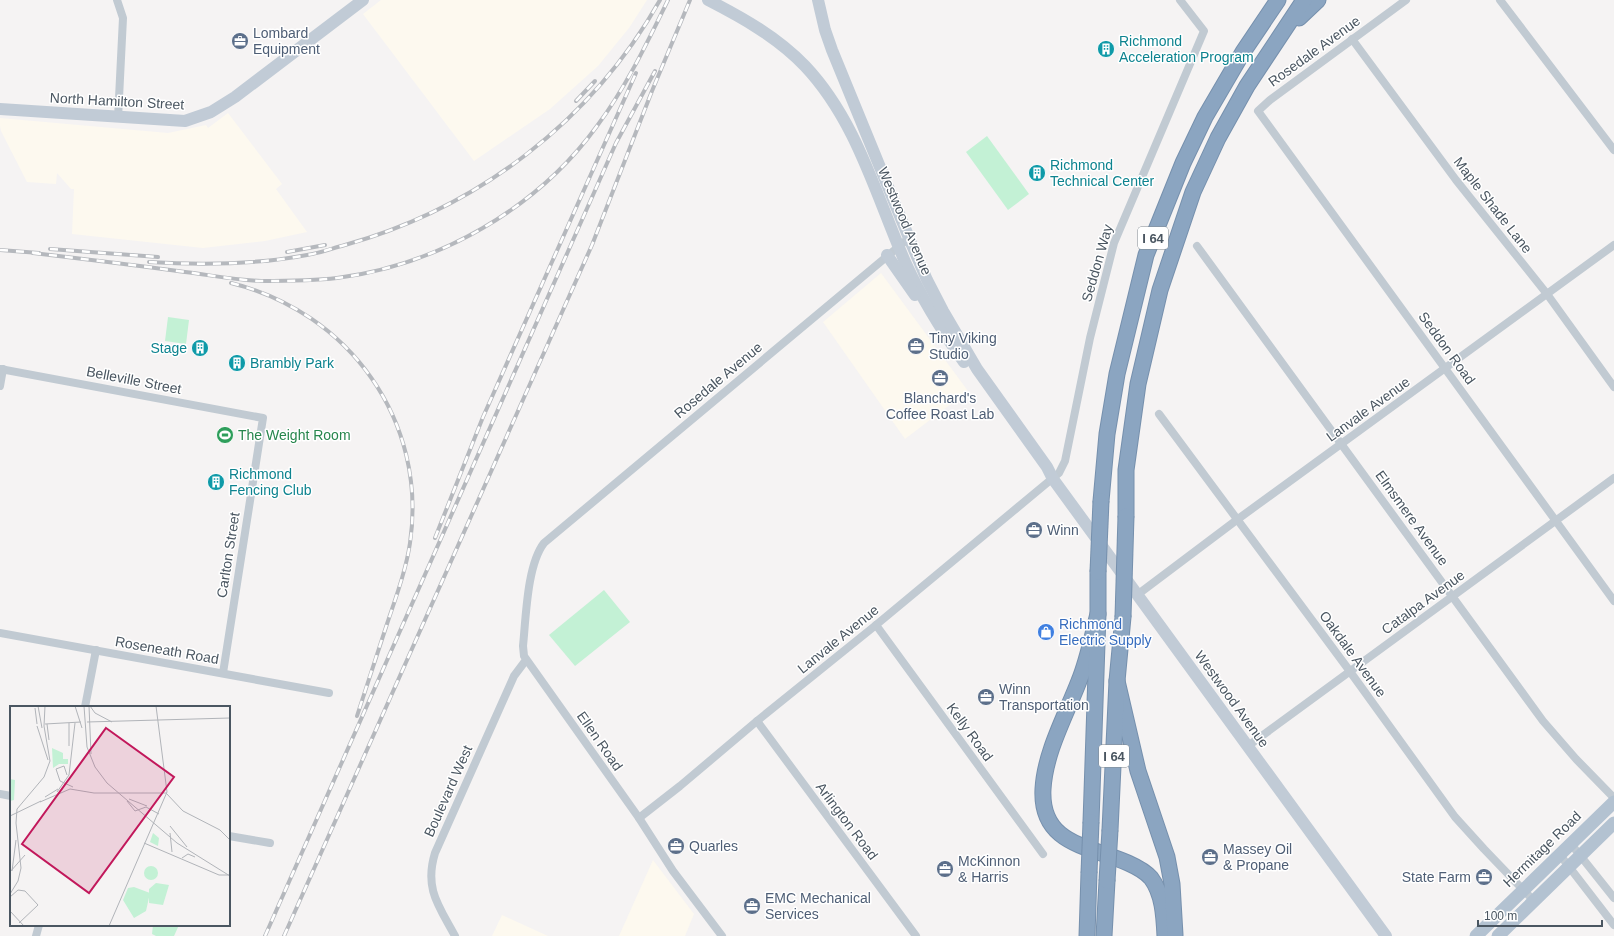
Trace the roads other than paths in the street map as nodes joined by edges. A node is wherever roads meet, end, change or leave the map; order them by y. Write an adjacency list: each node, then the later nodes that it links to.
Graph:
1 (117, 0): 15 (street)
2 (363, 0): 15 (main road, North Hamilton Street)
3 (708, 0): 19 (main road, Westwood Avenue)
4 (818, 0): 17 (main road, Westwood Avenue)
5 (1180, 0): 32 (street, Seddon Way)
6 (1278, 0): 39 (highway, I 64, bridge)
7 (1304, 0): 11 (highway)
8 (1318, 0): 11 (highway, I 64)
9 (1406, 0): 12 (street, Rosedale Avenue)
10 (1500, 0): 16 (street)
11 (1279, 36): 46 (highway, I 64, bridge)
12 (1352, 39): 14 (street, Rosedale Avenue); 22 (street, Maple Shade Lane)
13 (0, 109): 15 (main road, North Hamilton Street)
14 (1258, 111): 24 (street, Seddon Road)
15 (118, 118)
16 (1614, 150)
17 (909, 238): 19 (street, Rosedale Avenue); 32 (main road, Westwood Avenue)
18 (1614, 245): 22 (street, Lanvale Avenue)
19 (899, 246): 21 (street, Rosedale Avenue); 23 (main road, Westwood Avenue)
20 (1197, 246): 30 (street, Elmsmere Avenue)
21 (887, 255): 23 (main road); 35 (street, Rosedale Avenue)
22 (1547, 294): 24 (street, Lanvale Avenue); 27 (street, Maple Shade Lane)
23 (940, 328): 32 (main road, Westwood Avenue)
24 (1446, 368): 30 (street, Lanvale Avenue); 34 (street, Seddon Road)
25 (2, 369): 26 (street); 29 (street, Belleville Street)
26 (0, 386)
27 (1614, 387)
28 (1159, 414): 33 (street, Oakdale Avenue)
29 (263, 418): 45 (street, Carlton Street)
30 (1341, 444): 33 (street, Lanvale Avenue); 37 (street, Elmsmere Avenue)
31 (1614, 478): 34 (street, Catalpa Avenue)
32 (1053, 479): 36 (main road, Westwood Avenue); 40 (street, Lanvale Avenue)
33 (1238, 519): 36 (street, Lanvale Avenue); 44 (street, Oakdale Avenue)
34 (1556, 521): 37 (street, Catalpa Avenue); 38 (street, Seddon Road)
35 (544, 543): 43 (street, Ellen Road)
36 (1138, 595): 50 (main road, Westwood Avenue)
37 (1453, 596): 44 (street, Catalpa Avenue); 53 (street, Elmsmere Avenue)
38 (1614, 601)
39 (1098, 614): 73 (highway, I 64, bridge); 75 (highway)
40 (876, 625): 49 (street, Lanvale Avenue); 60 (street, Kelly Road)
41 (0, 633): 42 (street, Roseneath Road)
42 (96, 650): 45 (street, Roseneath Road); 48 (street)
43 (526, 660): 55 (street, Ellen Road); 70 (street, Boulevard West)
44 (1349, 671): 50 (street, Catalpa Avenue); 64 (street, Oakdale Avenue)
45 (223, 673): 47 (street, Roseneath Road)
46 (1117, 681): 74 (highway, I 64, bridge); 76 (highway)
47 (330, 693)
48 (85, 706)
49 (757, 721): 55 (street, Lanvale Avenue); 72 (street, Arlington Road)
50 (1248, 746): 77 (main road, Westwood Avenue)
51 (0, 794): 52 (street)
52 (10, 796)
53 (1614, 798)
54 (1614, 802): 59 (main road, Hermitage Road)
55 (639, 818): 71 (street, Ellen Road)
56 (1614, 823): 62 (main road)
57 (230, 836): 58 (street)
58 (270, 843)
59 (1572, 844): 61 (main road, Hermitage Road); 62 (street)
60 (1043, 854)
61 (1560, 855): 63 (street); 64 (main road, Hermitage Road)
62 (1581, 856): 63 (main road); 65 (street)
63 (1569, 867): 66 (main road); 67 (street)
64 (1524, 890): 66 (street, Oakdale Avenue); 78 (main road, Hermitage Road)
65 (1614, 898)
66 (1534, 901): 79 (main road)
67 (1614, 925)
68 (39, 926): 69 (street)
69 (36, 936)
70 (455, 936)
71 (722, 936)
72 (916, 936)
73 (1087, 936)
74 (1104, 936)
75 (1165, 936)
76 (1175, 936)
77 (1386, 936)
78 (1476, 936)
79 (1498, 936)

